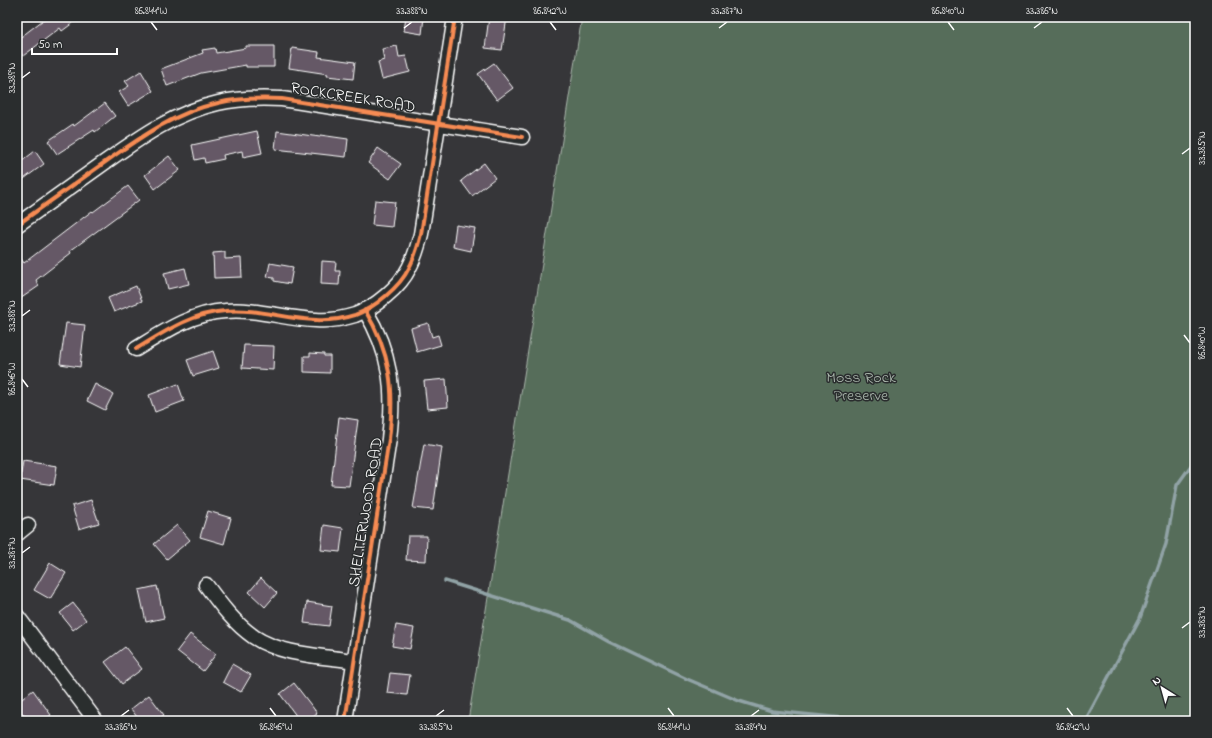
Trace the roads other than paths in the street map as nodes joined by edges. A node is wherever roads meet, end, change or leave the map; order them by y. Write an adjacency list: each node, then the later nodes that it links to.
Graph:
1 (455, 17): 2 (street)
2 (438, 124): 3 (street, ROCKCREEK ROAD); 4 (street, ROCKCREEK ROAD); 5 (street)
3 (522, 137)
4 (17, 224)
5 (365, 310): 6 (street); 11 (street, SHELTERWOOD ROAD)
6 (136, 349)
7 (28, 525): 8 (street)
8 (17, 534)
9 (206, 585): 11 (street)
10 (17, 616): 12 (street)
11 (354, 661): 13 (street, SHELTERWOOD ROAD)
12 (96, 721)
13 (345, 721)

